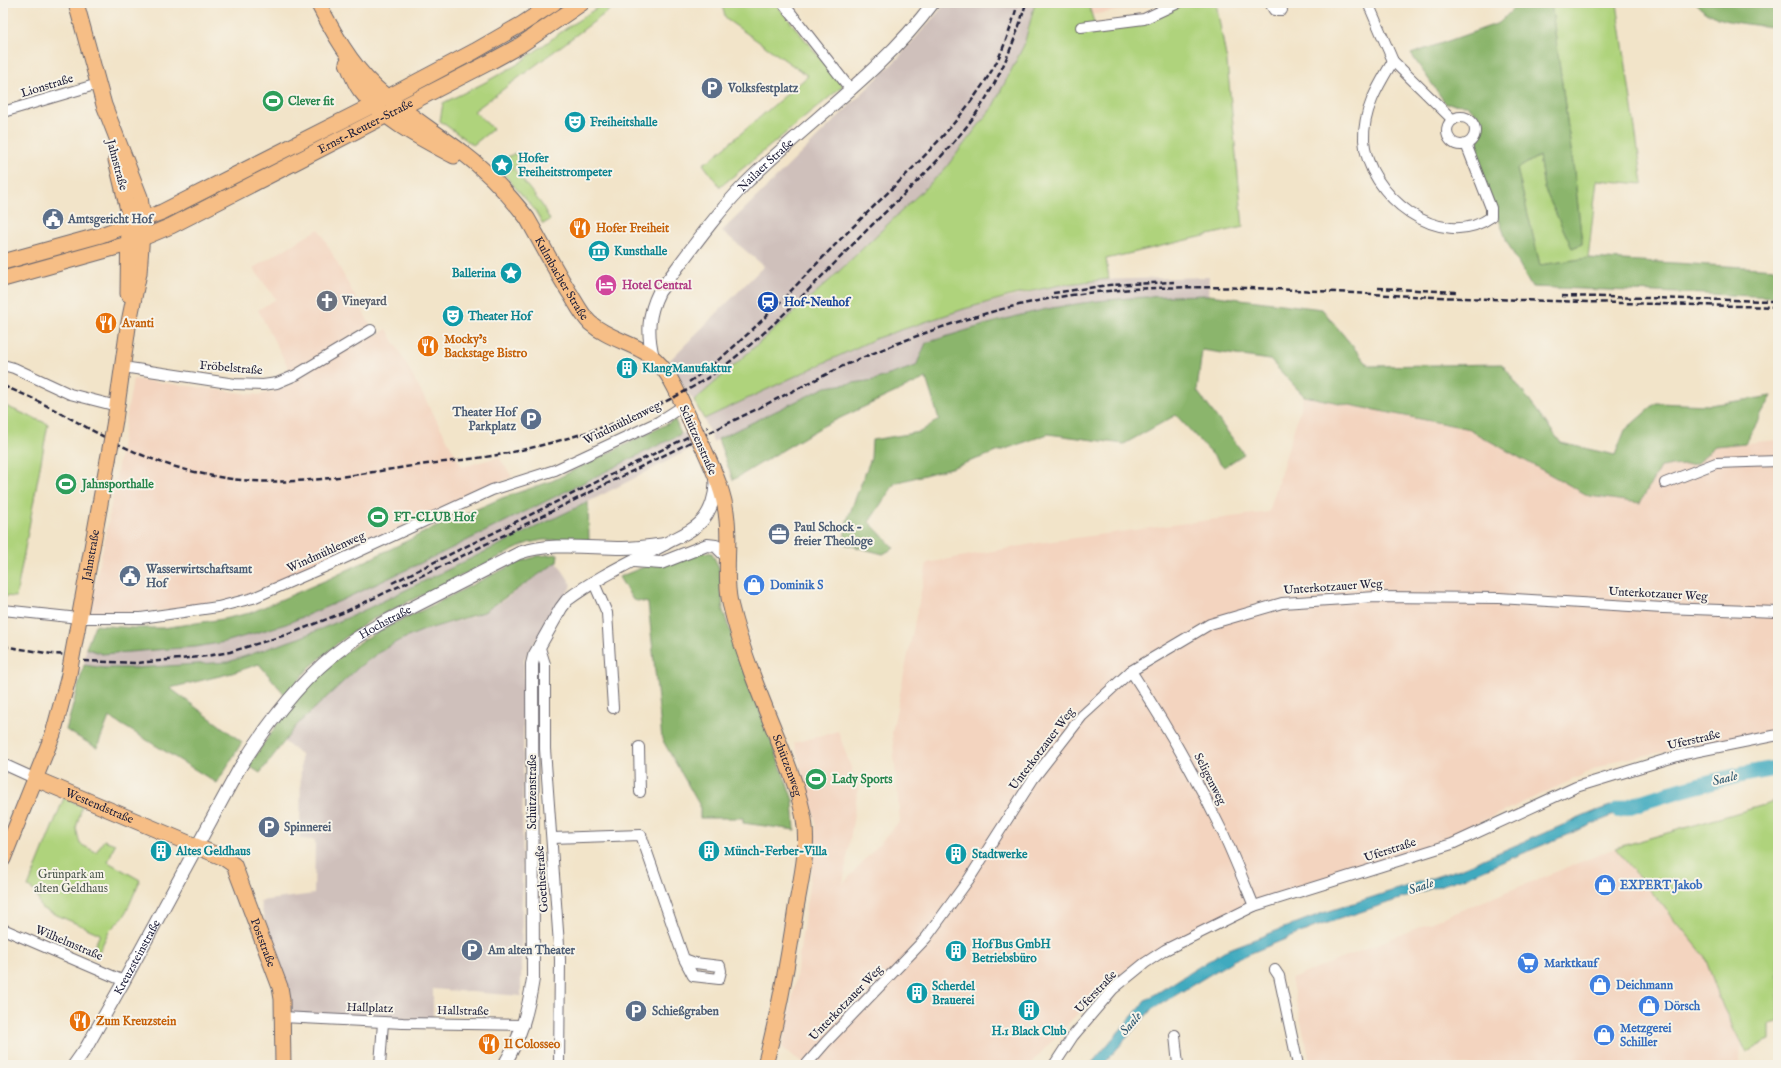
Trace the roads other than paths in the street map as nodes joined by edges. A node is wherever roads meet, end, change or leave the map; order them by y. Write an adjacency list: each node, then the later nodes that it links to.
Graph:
1 (76, 3): 14 (main road, Jahnstraße)
2 (318, 3): 11 (main road, Kulmbacher Straße)
3 (554, 3): 16 (main road, Ernst-Reuter-Straße)
4 (582, 3): 18 (main road, Ernst-Reuter-Straße)
5 (783, 3): 15 (street)
6 (934, 3): 15 (street, Nailaer Straße)
7 (1178, 3): 12 (street)
8 (1270, 3): 10 (street)
9 (1368, 3): 13 (street)
10 (1282, 10)
11 (326, 18): 16 (main road, Kulmbacher Straße); 17 (main road, Kulmbacher Straße)
12 (1081, 27)
13 (1393, 61): 21 (street); 22 (street)
14 (98, 84): 19 (street, Lionstraße); 24 (main road, Jahnstraße)
15 (851, 90): 29 (street, Nailaer Straße)
16 (388, 97): 17 (main road, Ernst-Reuter-Straße); 18 (main road, Kulmbacher Straße)
17 (373, 105): 20 (main road, Kulmbacher Straße); 24 (main road, Ernst-Reuter-Straße)
18 (402, 108): 20 (main road, Ernst-Reuter-Straße); 23 (main road, Kulmbacher Straße)
19 (3, 112)
20 (387, 116): 23 (main road, Kulmbacher Straße); 25 (main road, Ernst-Reuter-Straße)
21 (1453, 120): 22 (street); 22 (street)
22 (1466, 144)
23 (490, 177): 29 (main road, Kulmbacher Straße)
24 (136, 223): 25 (main road, Jahnstraße); 26 (main road, Ernst-Reuter-Straße)
25 (135, 241): 27 (main road, Ernst-Reuter-Straße); 31 (main road, Jahnstraße)
26 (3, 262)
27 (3, 279)
28 (371, 330): 31 (street, Fröbelstraße)
29 (653, 357): 32 (main road, Schützenstraße)
30 (3, 365): 33 (street)
31 (123, 367): 33 (main road, Jahnstraße)
32 (683, 406): 35 (main road, Schützenstraße, bridge); 43 (street, Windmühlenweg)
33 (116, 413): 43 (main road, Jahnstraße, bridge)
34 (1778, 461): 36 (street)
35 (715, 472): 37 (street, Schützenstraße); 38 (main road, Schützenweg)
36 (1665, 483)
37 (665, 544): 39 (street, Schützenstraße); 53 (street, Hochstraße)
38 (728, 558): 39 (street); 71 (main road, Schützenweg)
39 (634, 560): 40 (street, Schützenstraße)
40 (594, 583): 44 (street, Schützenstraße); 46 (street)
41 (3, 610): 43 (street, Windmühlenweg)
42 (1778, 612): 45 (street, Unterkotzauer Weg)
43 (78, 624): 50 (main road, Jahnstraße, bridge)
44 (539, 645): 52 (street, Goethestraße); 63 (street, Schützenstraße)
45 (1130, 671): 55 (street, Seligenweg); 65 (street, Unterkotzauer Weg)
46 (613, 708)
47 (1778, 734): 55 (street, Uferstraße)
48 (639, 747): 51 (street)
49 (3, 764): 50 (street, Westendstraße)
50 (36, 779): 53 (main road, Westendstraße); 54 (main road, Jahnstraße)
51 (640, 792)
52 (552, 838): 57 (street); 70 (street, Goethestraße)
53 (197, 846): 59 (street, Kreuzsteinstraße); 60 (main road, Poststraße)
54 (3, 859)
55 (1254, 906): 72 (street, Uferstraße)
56 (3, 929): 59 (street, Wilhelmstraße)
57 (684, 959)
58 (1275, 970): 74 (street)
59 (124, 981): 66 (street, Kreuzsteinstraße)
60 (282, 1017): 61 (street, Hallplatz); 67 (main road, Poststraße)
61 (383, 1022): 62 (street, Hallplatz); 68 (street)
62 (403, 1023): 63 (street, Hallstraße)
63 (524, 1025): 69 (street, Schützenstraße)
64 (1175, 1035): 73 (street)
65 (807, 1064)
66 (74, 1065)
67 (283, 1065)
68 (380, 1065)
69 (504, 1065)
70 (559, 1065)
71 (765, 1065)
72 (1054, 1065)
73 (1178, 1065)
74 (1298, 1065)

